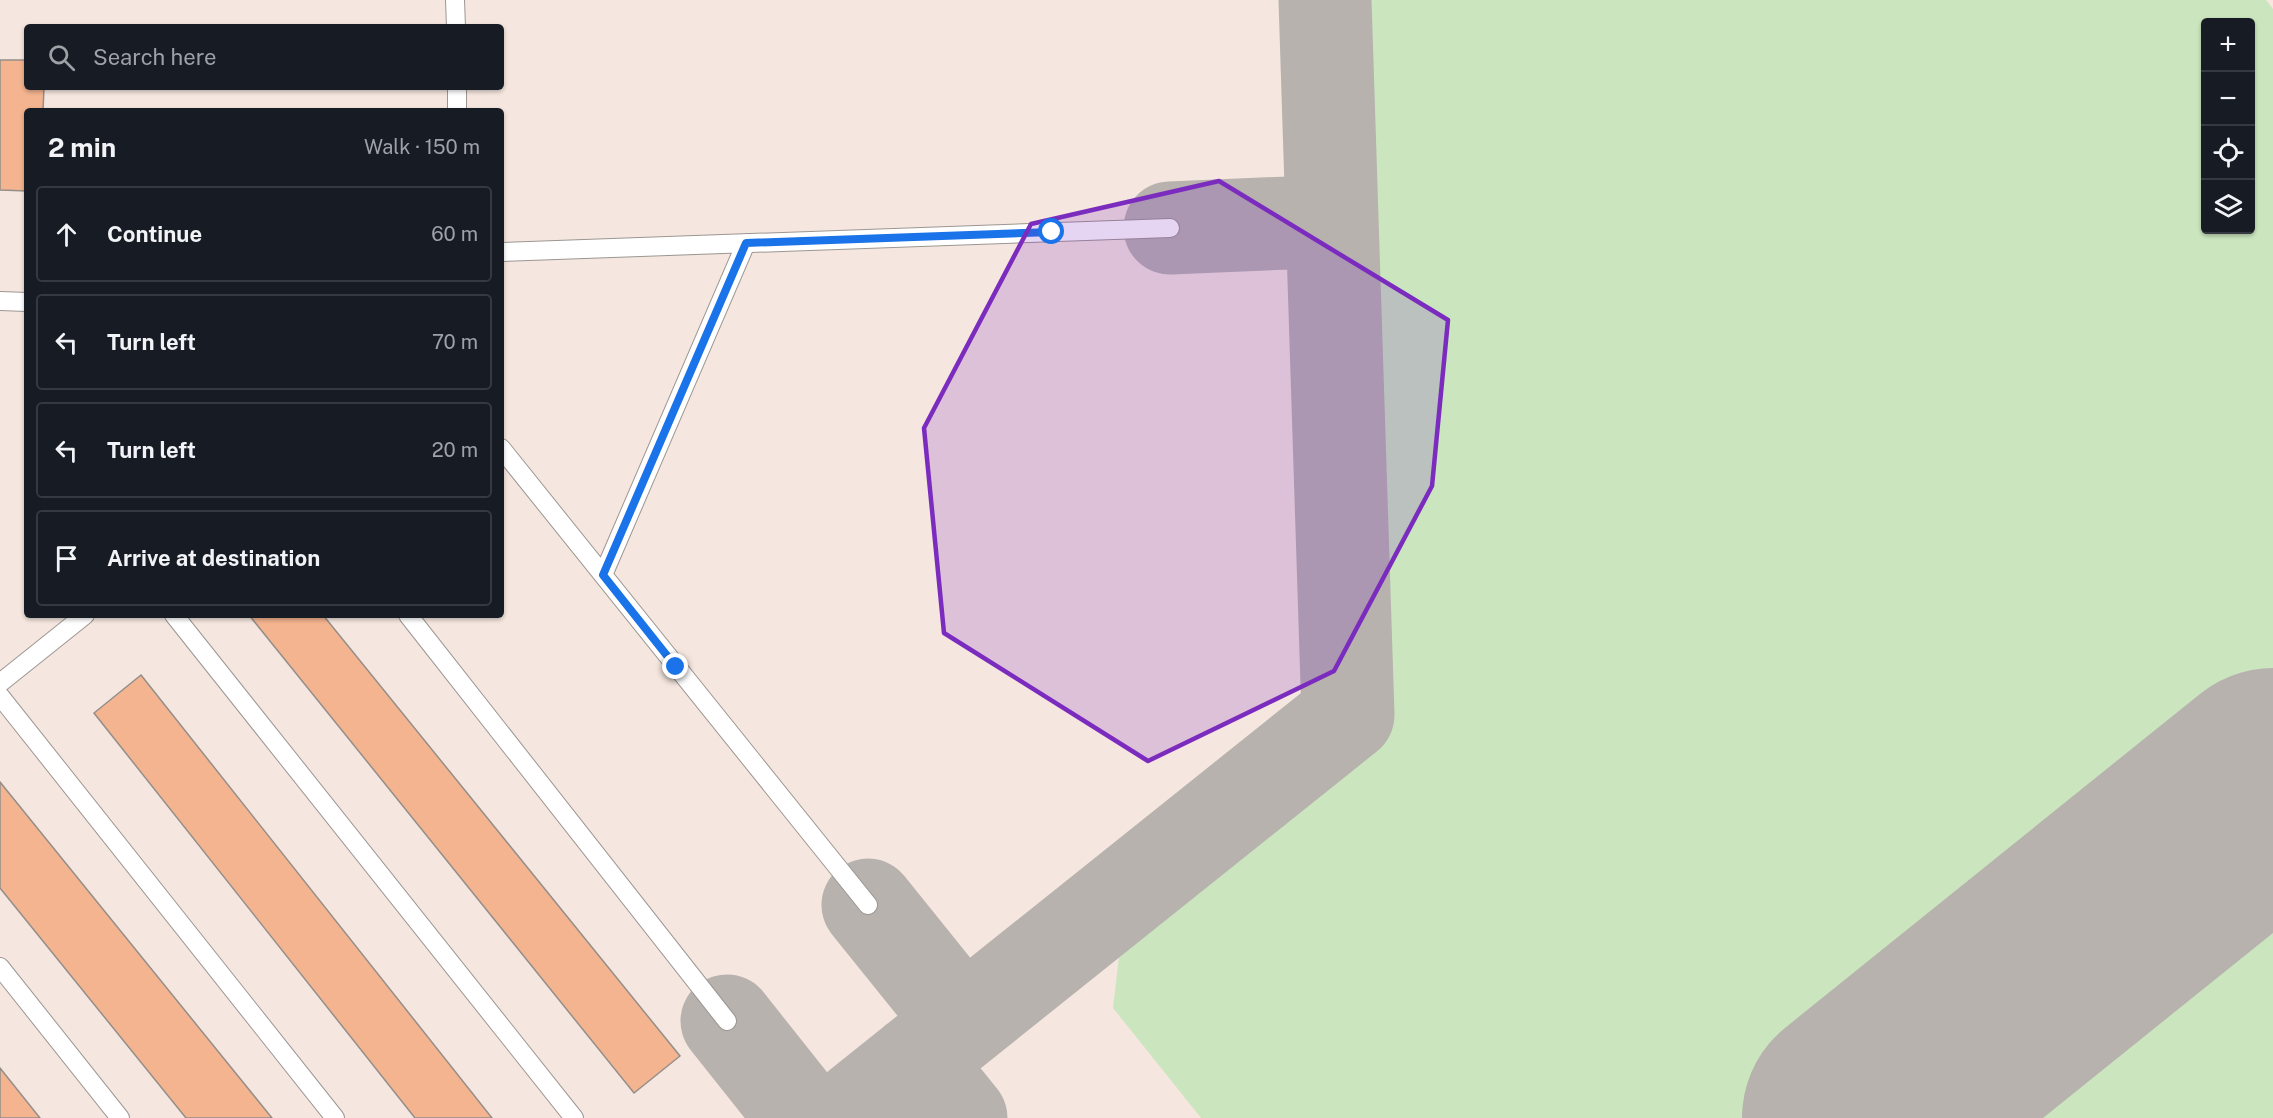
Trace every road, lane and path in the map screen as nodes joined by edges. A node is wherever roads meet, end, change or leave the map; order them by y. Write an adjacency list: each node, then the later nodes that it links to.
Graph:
1 (455, 0): 2 (lane)
2 (456, 24)
3 (457, 90): 4 (lane)
4 (457, 108)
5 (1170, 228): 6 (lane)
6 (746, 243): 7 (lane); 11 (lane)
7 (504, 252)
8 (0, 301): 9 (lane)
9 (24, 302)
10 (504, 452): 11 (lane)
11 (603, 575): 17 (lane)
12 (81, 618): 15 (lane)
13 (176, 618): 22 (lane)
14 (410, 618): 19 (lane)
15 (0, 683)
16 (0, 696): 21 (lane)
17 (868, 905)
18 (0, 967): 20 (lane)
19 (727, 1021)
20 (120, 1118)
21 (335, 1118)
22 (574, 1118)

